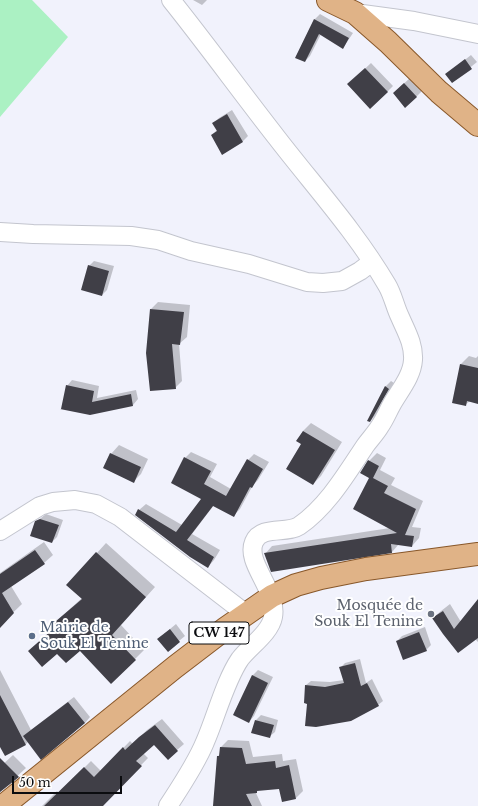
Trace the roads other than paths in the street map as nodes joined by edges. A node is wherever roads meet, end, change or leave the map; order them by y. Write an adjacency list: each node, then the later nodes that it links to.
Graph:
1 (171, 0): 7 (street)
2 (328, 0): 3 (main road)
3 (355, 14): 4 (street); 5 (main road)
4 (478, 34)
5 (478, 125)
6 (0, 232): 7 (street)
7 (372, 262): 10 (street)
8 (0, 531): 11 (street)
9 (478, 554): 10 (main road, CW 147)
10 (272, 596): 11 (main road, CW 147); 13 (street)
11 (246, 614): 12 (main road, CW 147)
12 (3, 806)
13 (168, 806)

